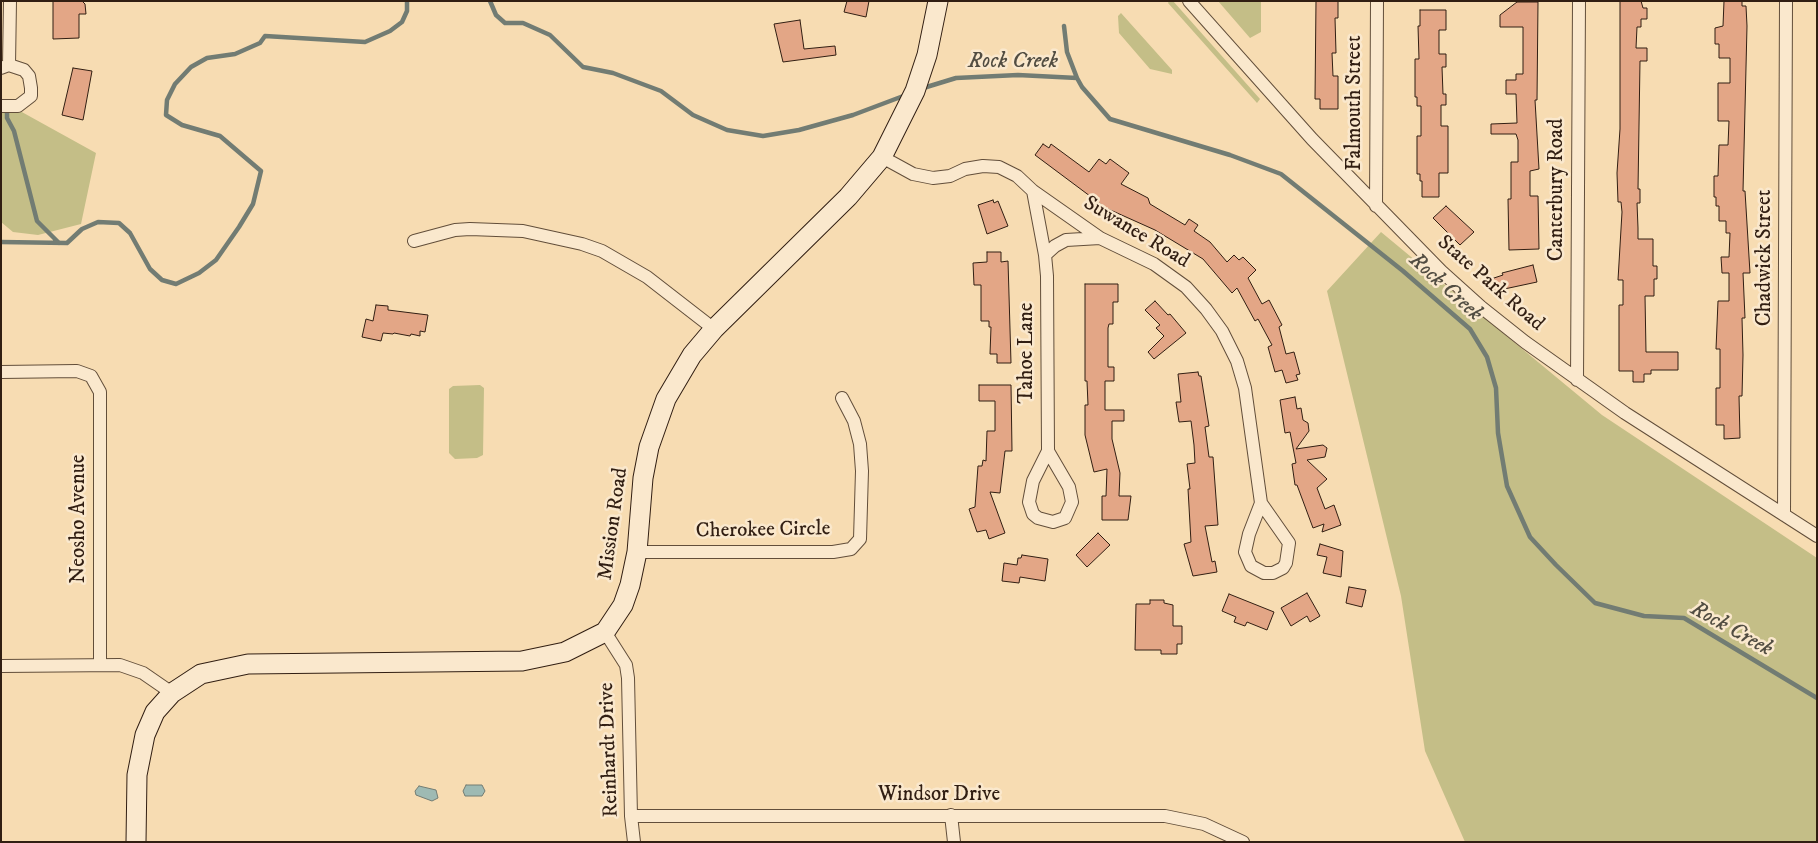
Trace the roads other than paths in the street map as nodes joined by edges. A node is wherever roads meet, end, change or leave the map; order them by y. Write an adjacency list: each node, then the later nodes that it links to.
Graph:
1 (10, 1): 7 (street)
2 (938, 1): 9 (main road, Mission Road)
3 (1189, 1): 11 (street, State Park Road)
4 (1377, 1): 11 (street, Falmouth Street)
5 (1579, 1): 17 (street, Canterbury Road)
6 (1786, 1): 21 (street, Chadwick Street)
7 (5, 66): 8 (street)
8 (1, 106)
9 (884, 152): 10 (street, Suwanee Road); 15 (main road, Mission Road)
10 (1033, 191): 12 (street, Suwanee Road); 14 (street, Tahoe Lane)
11 (1376, 206): 17 (street, State Park Road)
12 (1100, 238): 14 (street); 20 (street, Suwanee Road)
13 (414, 241): 15 (street)
14 (1046, 255): 19 (street, Tahoe Lane)
15 (714, 329): 23 (main road, Mission Road)
16 (1, 372): 25 (street, Neosho Avenue)
17 (1577, 380): 21 (street, State Park Road)
18 (842, 398): 23 (street, Cherokee Circle)
19 (1048, 451): 19 (street, Tahoe Lane)
20 (1261, 503): 20 (street, Suwanee Road)
21 (1784, 515): 22 (street, State Park Road)
22 (1817, 536)
23 (637, 552): 24 (main road, Mission Road)
24 (605, 632): 27 (main road, Mission Road); 29 (street, Reinhardt Drive)
25 (100, 665): 26 (street); 27 (street)
26 (1, 666)
27 (172, 693): 30 (main road, Mission Road)
28 (952, 815): 29 (street, Windsor Drive); 32 (street); 33 (street, Windsor Drive)
29 (631, 816): 31 (street, Reinhardt Drive)
30 (136, 842)
31 (634, 842)
32 (954, 842)
33 (1243, 842)

